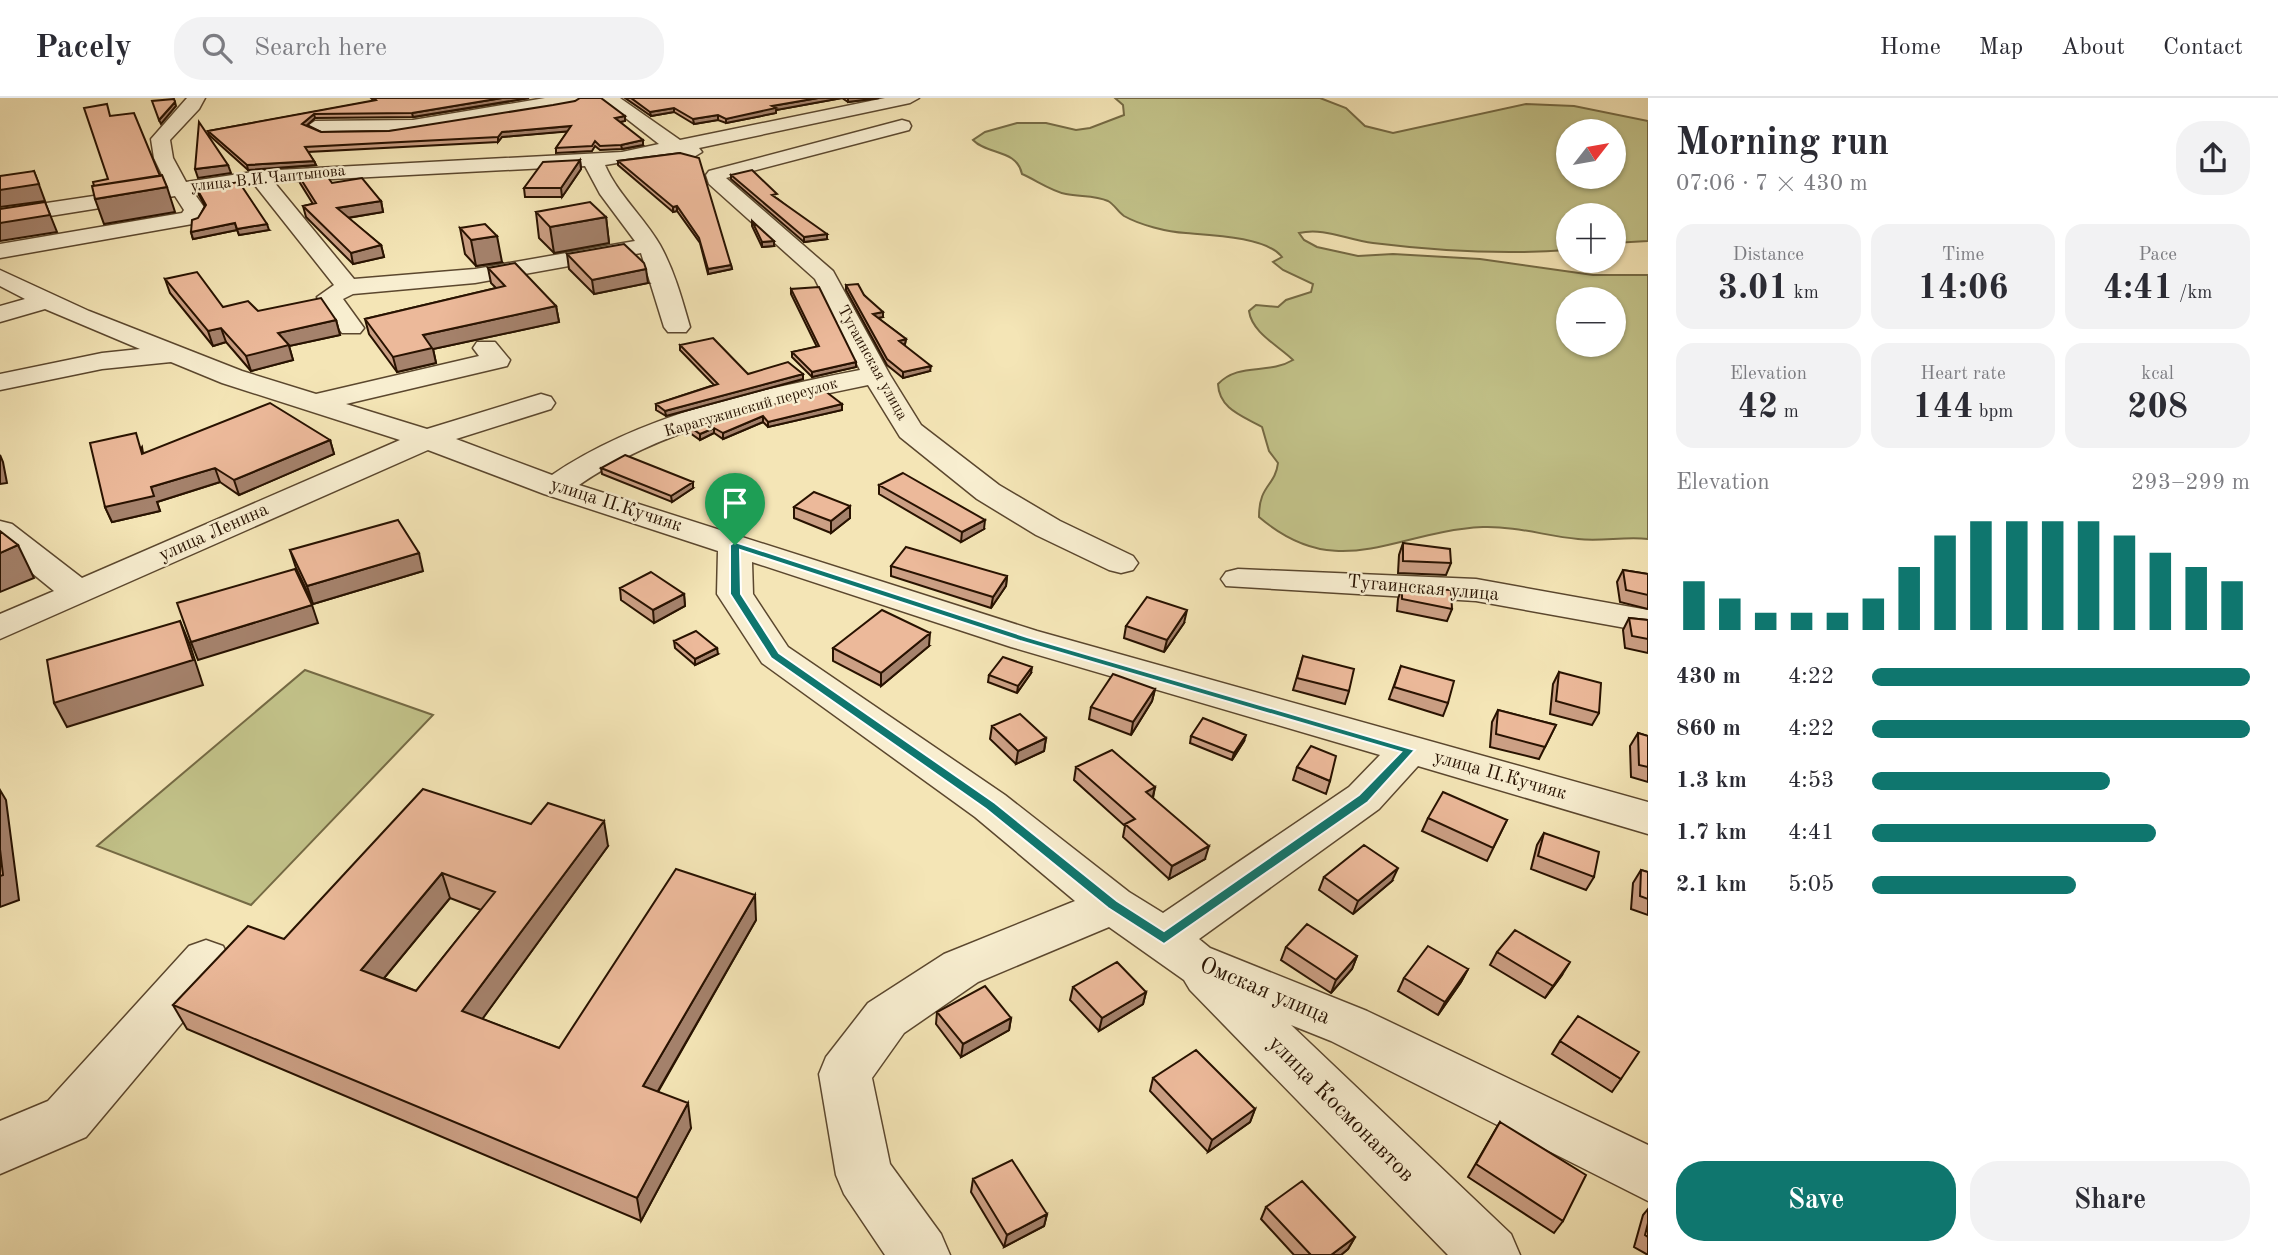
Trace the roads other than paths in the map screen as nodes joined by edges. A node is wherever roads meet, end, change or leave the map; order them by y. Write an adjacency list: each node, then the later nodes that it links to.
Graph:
1 (196, 98): 13 (street)
2 (575, 98): 8 (street)
3 (609, 98): 10 (street)
4 (910, 98): 7 (street)
5 (787, 103): 7 (street)
6 (886, 113): 10 (street)
7 (820, 117): 10 (street)
8 (315, 127)
9 (902, 127): 25 (street, Тугаинская улица)
10 (678, 148): 11 (street, улица В.И.Чаптынова)
11 (593, 161): 12 (street, улица В.И.Чаптынова); 15 (street)
12 (259, 177): 13 (street, улица В.И.Чаптынова); 18 (street)
13 (179, 188): 14 (street, улица В.И.Чаптынова); 16 (street)
14 (0, 217)
15 (649, 245): 18 (street); 21 (street)
16 (0, 251)
17 (0, 277): 19 (street, улица П.Кучияк)
18 (348, 287): 22 (street)
19 (48, 300): 20 (street); 24 (street, улица П.Кучияк)
20 (0, 314)
21 (677, 327)
22 (351, 328)
23 (486, 348): 27 (street)
24 (174, 355): 26 (street); 27 (street, улица П.Кучияк)
25 (876, 375): 30 (street, Карагужинский переулок); 33 (street, Тугаинская улица)
26 (0, 382)
27 (315, 403): 29 (street, улица П.Кучияк)
28 (541, 403): 29 (street, улица Ленина)
29 (427, 439): 30 (street, улица П.Кучияк); 35 (street, улица Ленина)
30 (555, 487): 32 (street, улица П.Кучияк)
31 (6, 543): 35 (street)
32 (735, 545): 38 (street, улица П.Кучияк); 40 (street, Омская улица)
33 (1121, 563)
34 (1238, 579): 36 (street, Тугаинская улица)
35 (79, 593): 37 (street, улица Ленина)
36 (1648, 621)
37 (0, 628)
38 (1409, 750): 39 (street, улица П.Кучияк); 41 (street)
39 (1648, 818)
40 (1112, 905): 41 (street, Омская улица); 45 (street)
41 (1179, 950): 44 (street, Омская улица); 46 (street, улица Космонавтов)
42 (206, 960): 43 (street)
43 (0, 1148)
44 (1648, 1174)
45 (920, 1255)
46 (1490, 1255)

